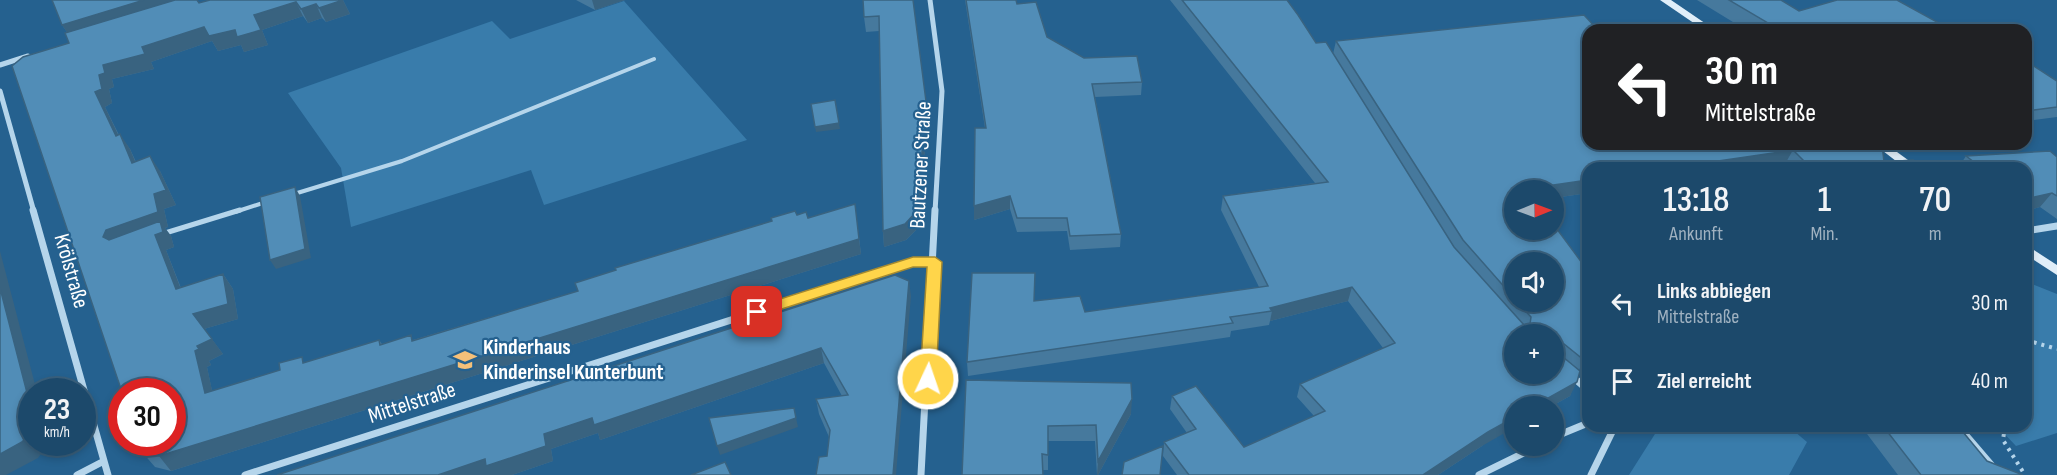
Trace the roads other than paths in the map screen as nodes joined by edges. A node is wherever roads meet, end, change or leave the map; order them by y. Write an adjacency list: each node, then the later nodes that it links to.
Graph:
1 (930, 0): 16 (street, Bautzener Straße)
2 (1665, 0): 3 (street)
3 (1701, 24)
4 (38, 53): 6 (street)
5 (654, 59): 10 (lane)
6 (0, 65)
7 (0, 91): 25 (street, Krölstraße)
8 (1888, 150): 9 (street)
9 (1904, 162)
10 (292, 195)
11 (269, 201): 14 (lane)
12 (2057, 226): 13 (street)
13 (2032, 230)
14 (159, 235)
15 (2032, 253): 17 (street)
16 (935, 262): 28 (street, Mittelstraße); 29 (street, Bautzener Straße)
17 (2057, 271)
18 (1564, 370): 19 (street)
19 (1582, 385)
20 (1582, 425): 21 (street)
21 (1564, 432)
22 (1612, 432): 31 (street)
23 (1963, 432): 32 (street)
24 (1518, 456): 30 (street)
25 (104, 461): 26 (street); 27 (street, Krölstraße)
26 (77, 475)
27 (108, 475)
28 (245, 475)
29 (921, 475)
30 (1479, 475)
31 (1591, 475)
32 (2000, 475)

